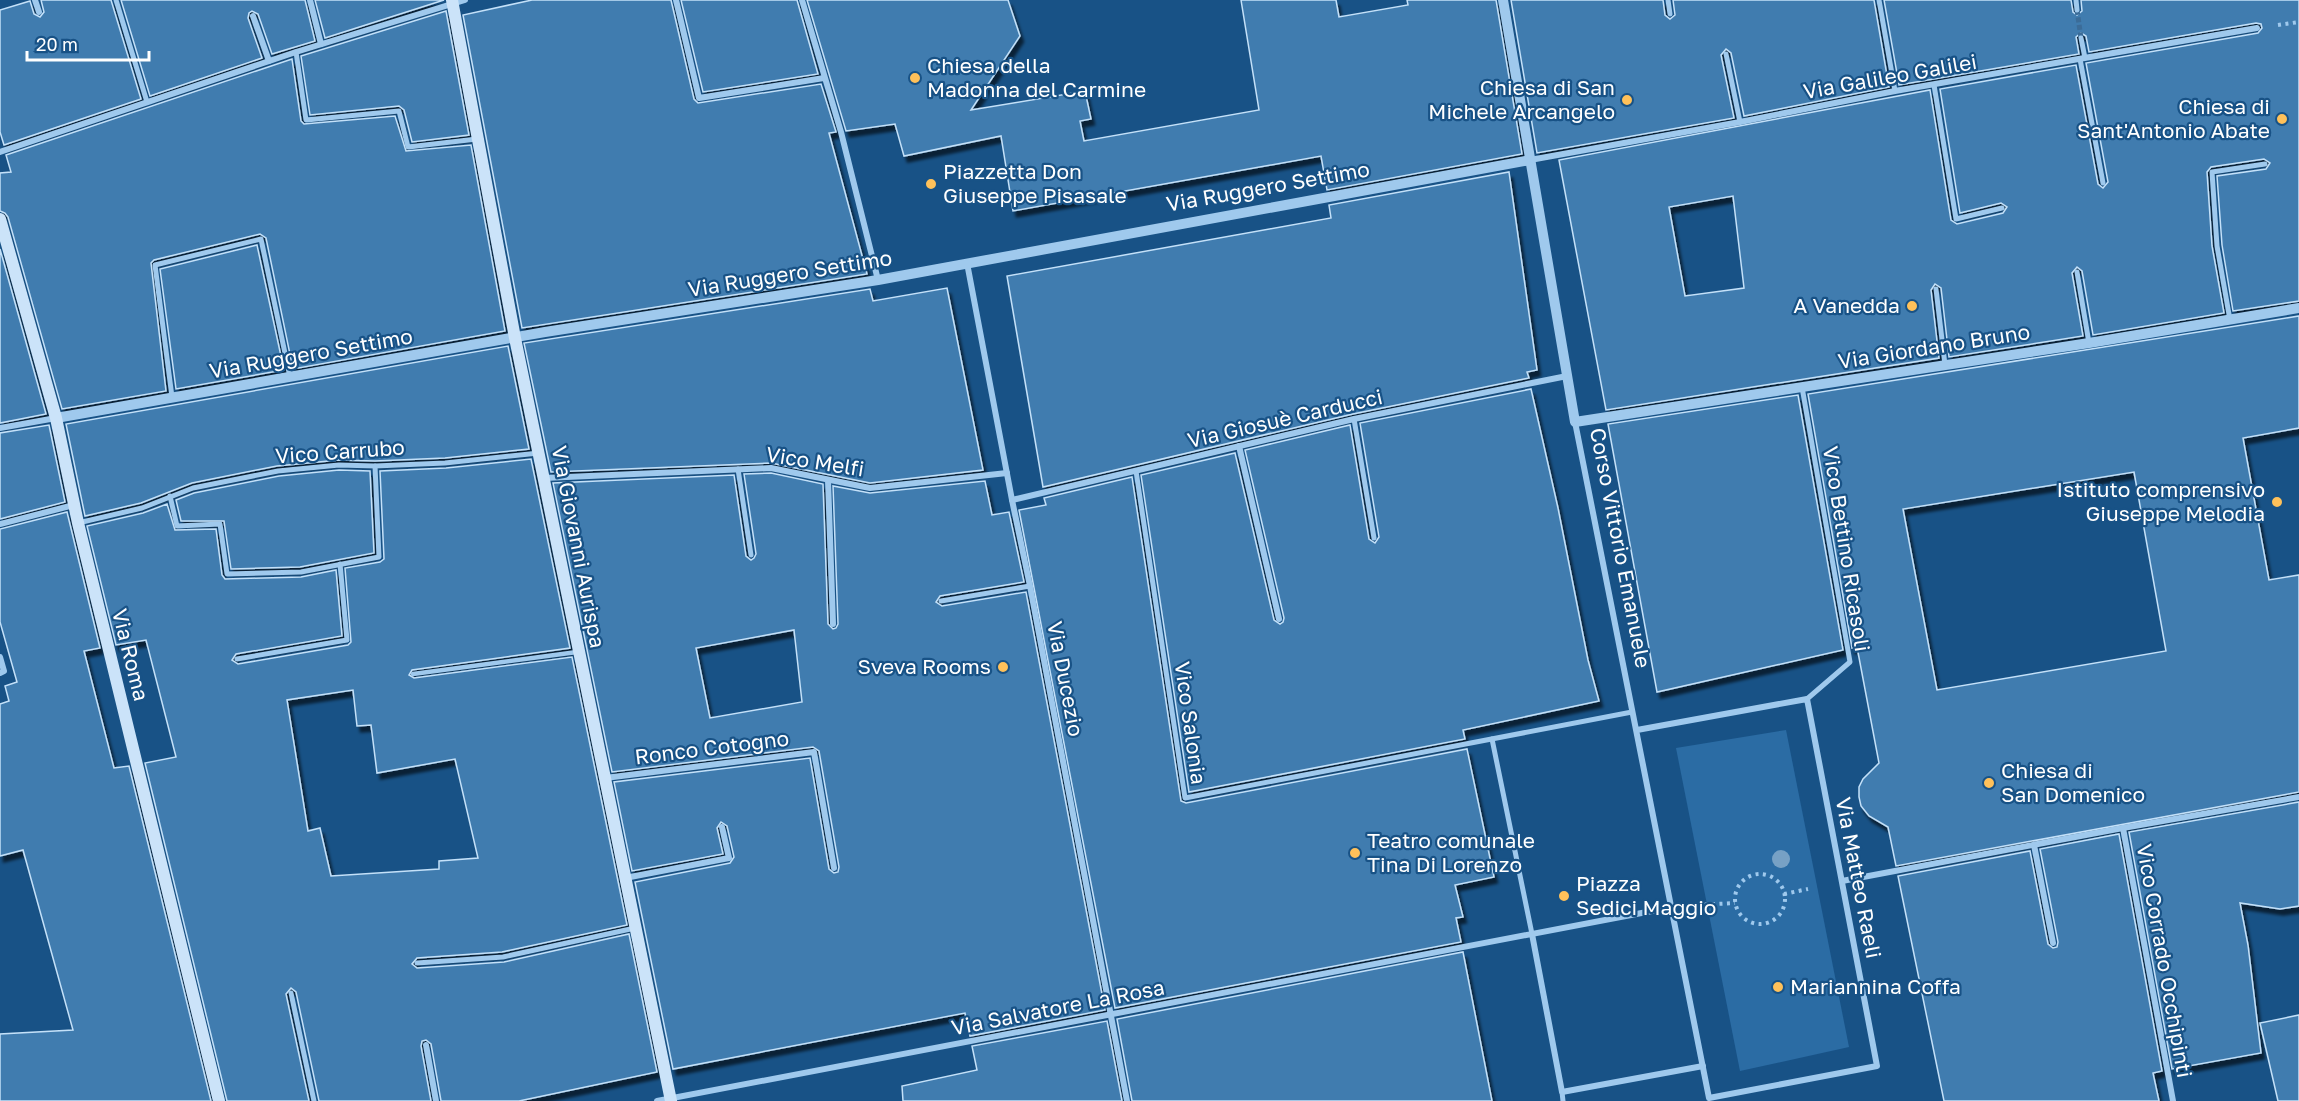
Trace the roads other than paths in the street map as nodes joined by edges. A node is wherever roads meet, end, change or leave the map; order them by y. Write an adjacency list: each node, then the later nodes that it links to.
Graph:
1 (35, 0): 13 (street)
2 (116, 0): 26 (street)
3 (310, 0): 18 (street)
4 (465, 0): 11 (street)
5 (676, 0): 23 (street)
6 (802, 0): 23 (street)
7 (1503, 0): 30 (street, Corso Vittorio Emanuele)
8 (1668, 0): 14 (street)
9 (1879, 0): 25 (street)
10 (2076, 0): 12 (street)
11 (452, 1): 18 (street); 28 (main road, Via Giovanni Aurispa)
12 (2077, 10)
13 (39, 12)
14 (1670, 14)
15 (253, 16): 22 (street)
16 (2257, 28): 21 (street, Via Galileo Galilei)
17 (2081, 38): 21 (street)
18 (321, 44): 19 (street)
19 (296, 52): 22 (street); 28 (street)
20 (1726, 54): 27 (street)
21 (2082, 59): 24 (street, Via Galileo Galilei); 32 (street)
22 (269, 61): 26 (street)
23 (824, 78): 37 (street)
24 (1934, 85): 25 (street, Via Galileo Galilei); 33 (street)
25 (1895, 91): 27 (street, Via Galileo Galilei)
26 (147, 102): 29 (street)
27 (1740, 122): 30 (street, Via Galileo Galilei)
28 (477, 140): 41 (main road, Via Giovanni Aurispa)
29 (0, 152)
30 (1530, 160): 35 (street, Via Ruggero Settimo); 44 (street, Corso Vittorio Emanuele)
31 (2265, 164): 40 (street)
32 (2103, 183)
33 (2002, 208)
34 (0, 219): 48 (main road, Via Roma)
35 (967, 263): 37 (street, Via Ruggero Settimo); 57 (street, Via Ducezio)
36 (2077, 272): 42 (street)
37 (878, 280): 41 (street, Via Ruggero Settimo)
38 (1936, 289): 43 (street)
39 (2299, 308): 40 (street, Via Giordano Bruno)
40 (2230, 320): 42 (street, Via Giordano Bruno)
41 (515, 338): 45 (street, Via Ruggero Settimo); 53 (main road, Via Giovanni Aurispa)
42 (2089, 343): 43 (street, Via Giordano Bruno)
43 (1945, 366): 46 (street, Via Giordano Bruno)
44 (1567, 376): 49 (street, Via Giosuè Carducci); 50 (street, Corso Vittorio Emanuele)
45 (290, 377): 47 (street, Via Ruggero Settimo); 47 (street)
46 (1802, 387): 50 (street, Via Giordano Bruno); 77 (street, Vico Bettino Ricasoli)
47 (172, 397): 48 (street, Via Ruggero Settimo)
48 (56, 418): 51 (street); 62 (main road, Via Roma)
49 (1354, 419): 52 (street, Via Giosuè Carducci); 65 (street)
50 (1575, 422): 78 (street, Corso Vittorio Emanuele)
51 (0, 428)
52 (1239, 446): 56 (street, Via Giosuè Carducci); 70 (street)
53 (539, 453): 54 (street, Vico Carrubo); 58 (main road, Via Giovanni Aurispa)
54 (375, 466): 60 (street, Vico Carrubo); 67 (street)
55 (738, 469): 58 (street, Vico Melfi); 59 (street, Vico Melfi); 66 (street)
56 (1136, 471): 61 (street, Via Giosuè Carducci); 80 (street, Vico Salonia)
57 (1007, 473): 59 (street, Vico Melfi); 61 (street, Via Ducezio)
58 (544, 478): 72 (main road, Via Giovanni Aurispa)
59 (828, 480): 71 (street)
60 (170, 496): 63 (street, Vico Carrubo); 67 (street)
61 (1012, 500): 68 (street, Via Ducezio)
62 (75, 505): 63 (main road, Via Roma); 64 (street)
63 (78, 523): 101 (main road, Via Roma)
64 (0, 524)
65 (1374, 538)
66 (751, 555)
67 (340, 564): 74 (street)
68 (1030, 586): 69 (street); 95 (street, Via Ducezio)
69 (941, 601)
70 (1279, 619)
71 (833, 624)
72 (579, 652): 76 (lane); 81 (main road, Via Giovanni Aurispa)
73 (0, 657): 75 (street)
74 (237, 659)
75 (0, 673)
76 (413, 674)
77 (1807, 699): 79 (street); 88 (street, Via Matteo Raeli)
78 (1632, 712): 79 (street, Corso Vittorio Emanuele); 80 (street)
79 (1637, 730): 89 (street, Corso Vittorio Emanuele)
80 (1492, 739): 91 (street)
81 (605, 778): 86 (street, Ronco Cotogno); 87 (main road, Via Giovanni Aurispa)
82 (2299, 797): 84 (street)
83 (722, 827): 87 (street)
84 (2123, 828): 85 (street); 107 (street, Vico Corrado Occhipinti)
85 (2034, 845): 88 (street); 92 (street)
86 (834, 868)
87 (625, 878): 90 (main road, Via Giovanni Aurispa)
88 (1842, 881): 100 (street, Via Matteo Raeli)
89 (1672, 908): 91 (street, Via Salvatore La Rosa); 97 (street, Corso Vittorio Emanuele)
90 (635, 928): 93 (street); 99 (main road, Via Giovanni Aurispa)
91 (1532, 934): 95 (street, Via Salvatore La Rosa); 98 (street)
92 (2053, 943)
93 (417, 963)
94 (291, 993): 102 (street)
95 (1110, 1015): 99 (street, Via Salvatore La Rosa); 105 (street, Via Ducezio)
96 (426, 1045): 103 (street)
97 (1703, 1066): 98 (street); 100 (street, Corso Vittorio Emanuele)
98 (1562, 1092): 106 (street)
99 (670, 1100): 104 (street, Via Salvatore La Rosa)
100 (1710, 1100)
101 (219, 1101)
102 (314, 1101)
103 (436, 1101)
104 (657, 1101)
105 (1127, 1101)
106 (1563, 1101)
107 (2173, 1101)

